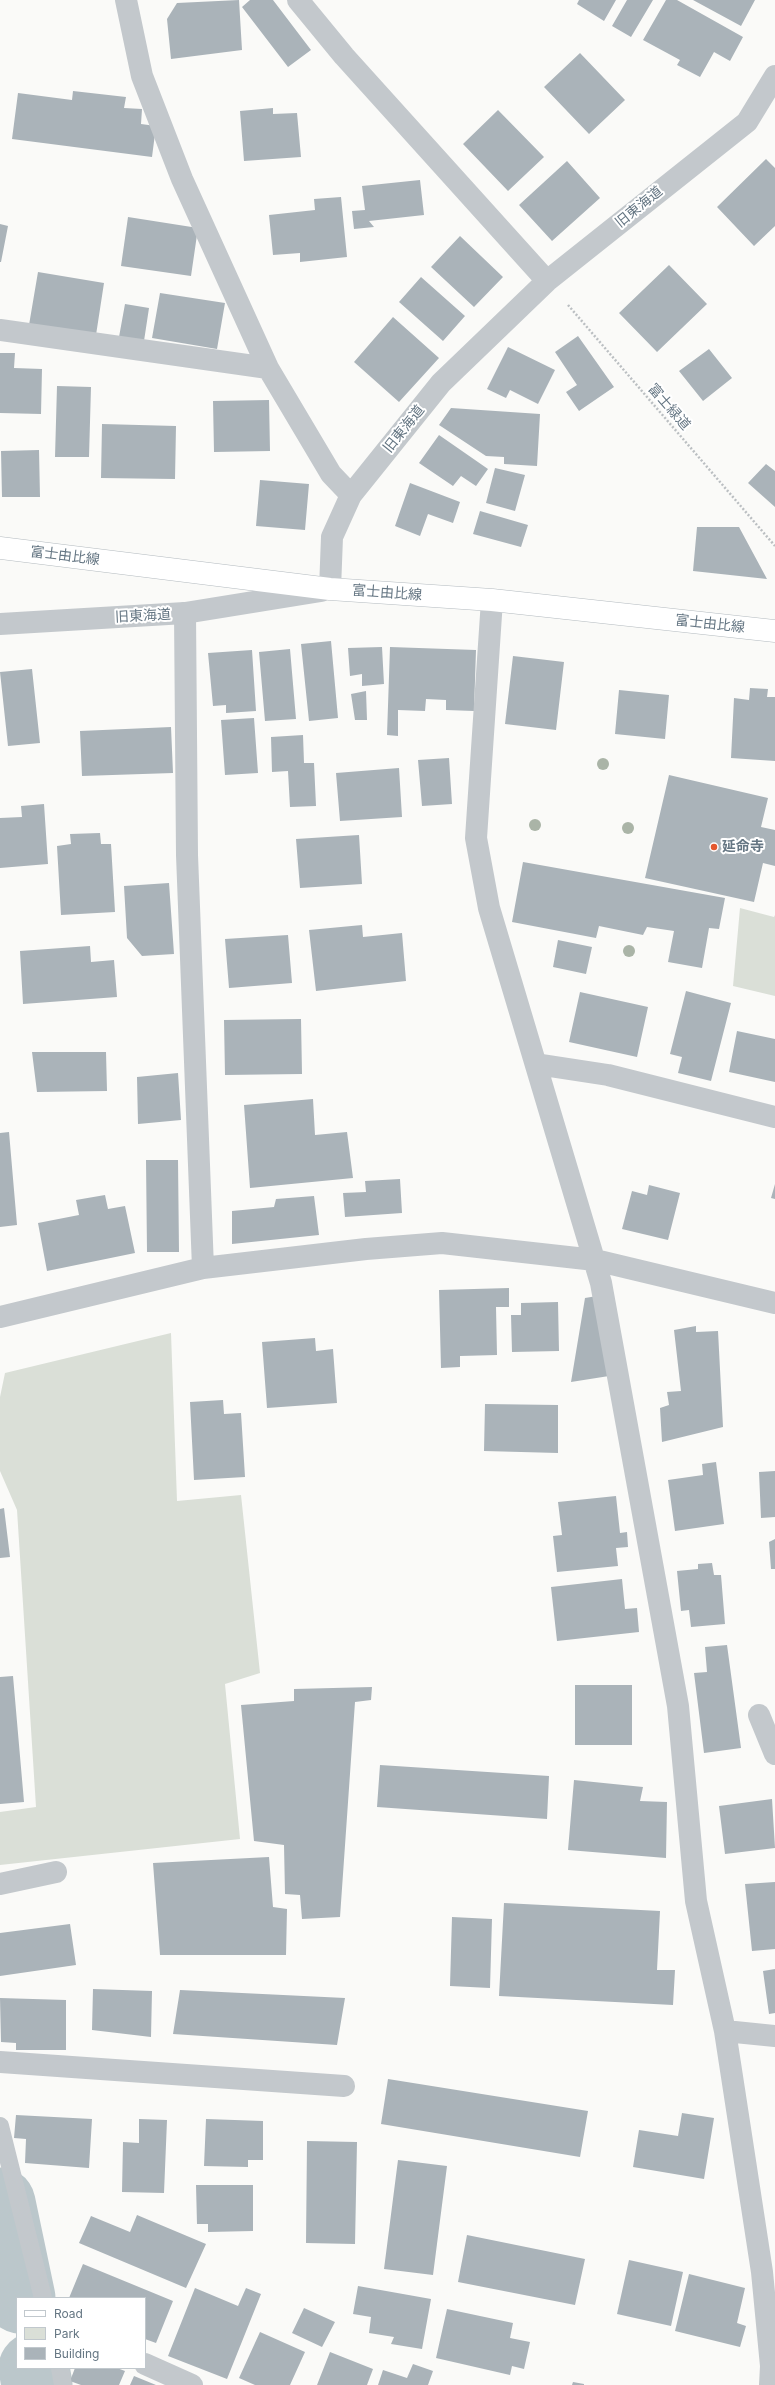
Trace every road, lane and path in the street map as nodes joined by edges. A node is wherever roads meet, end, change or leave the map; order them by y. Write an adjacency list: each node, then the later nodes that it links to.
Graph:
1 (126, 0): 6 (street)
2 (298, 0): 4 (street)
3 (775, 76): 4 (street, 旧東海道)
4 (547, 281): 7 (street, 旧東海道); 8 (path, 富士緑道)
5 (0, 330): 6 (street)
6 (268, 368): 7 (street)
7 (351, 495): 10 (street, 旧東海道)
8 (775, 546)
9 (0, 548): 10 (main road, 富士由比線)
10 (330, 589): 11 (main road, 富士由比線); 12 (street, 旧東海道)
11 (492, 600): 14 (main road, 富士由比線); 15 (street)
12 (185, 613): 13 (street, 旧東海道); 18 (street)
13 (0, 624)
14 (775, 631)
15 (536, 1064): 16 (street); 17 (street)
16 (775, 1117)
17 (595, 1260): 18 (street); 19 (street); 25 (street)
18 (203, 1268): 20 (street)
19 (775, 1303)
20 (0, 1317)
21 (760, 1715): 22 (street)
22 (775, 1754)
23 (56, 1872): 24 (street)
24 (0, 1884)
25 (725, 2031): 26 (street); 35 (street)
26 (775, 2036)
27 (0, 2062): 28 (street)
28 (344, 2086)
29 (0, 2126): 30 (lane)
30 (43, 2297)
31 (146, 2364): 34 (street)
32 (60, 2369): 33 (lane)
33 (64, 2385)
34 (192, 2385)
35 (770, 2385)

